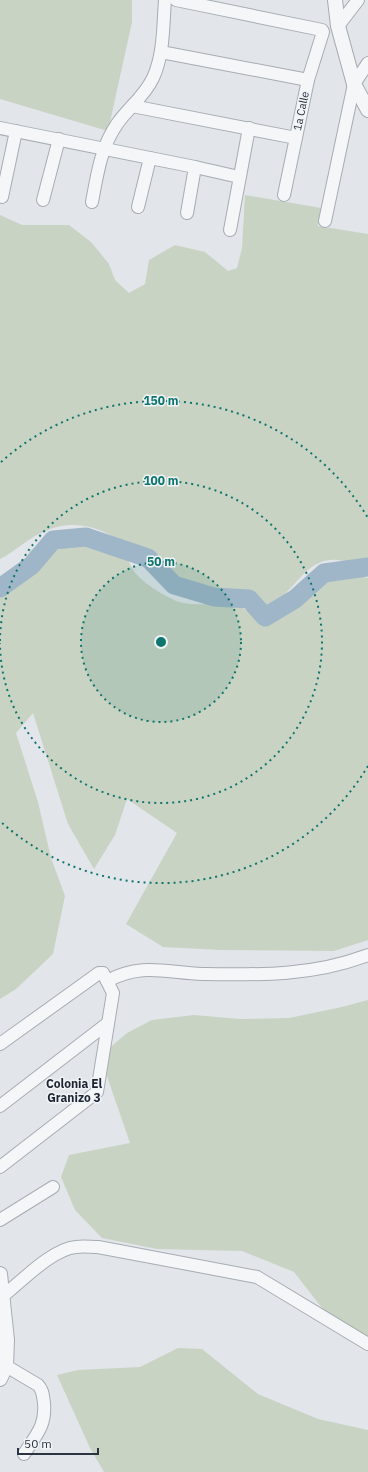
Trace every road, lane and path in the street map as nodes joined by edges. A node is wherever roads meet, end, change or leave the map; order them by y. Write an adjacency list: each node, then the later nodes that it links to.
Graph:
1 (165, 0): 6 (street)
2 (176, 0): 8 (street, 1a Calle)
3 (335, 0): 5 (street)
4 (358, 0): 5 (street)
5 (338, 26): 9 (street)
6 (161, 52): 8 (street); 10 (street)
7 (368, 63): 9 (street)
8 (308, 80): 15 (street, 1a Calle)
9 (354, 84): 11 (street); 27 (street)
10 (132, 106): 13 (street); 17 (street)
11 (368, 110)
12 (0, 128): 14 (street)
13 (249, 128): 15 (street); 20 (street)
14 (16, 131): 16 (street); 22 (street)
15 (296, 138): 21 (street, 1a Calle)
16 (59, 139): 17 (street); 23 (street)
17 (103, 149): 18 (street); 24 (street)
18 (150, 158): 19 (street); 25 (street)
19 (196, 167): 20 (street); 26 (street)
20 (239, 177): 28 (street)
21 (284, 195)
22 (2, 197)
23 (43, 200)
24 (92, 202)
25 (138, 207)
26 (187, 213)
27 (325, 221)
28 (230, 230)
29 (368, 955): 30 (street)
30 (107, 981): 31 (street); 32 (street)
31 (108, 1023): 33 (street); 34 (street)
32 (0, 1044)
33 (0, 1106)
34 (0, 1167)
35 (53, 1187): 36 (street)
36 (0, 1220)
37 (0, 1274): 38 (street)
38 (3, 1296): 39 (street); 40 (street)
39 (368, 1344)
40 (6, 1366): 41 (street); 42 (street)
41 (0, 1379)
42 (24, 1454)

